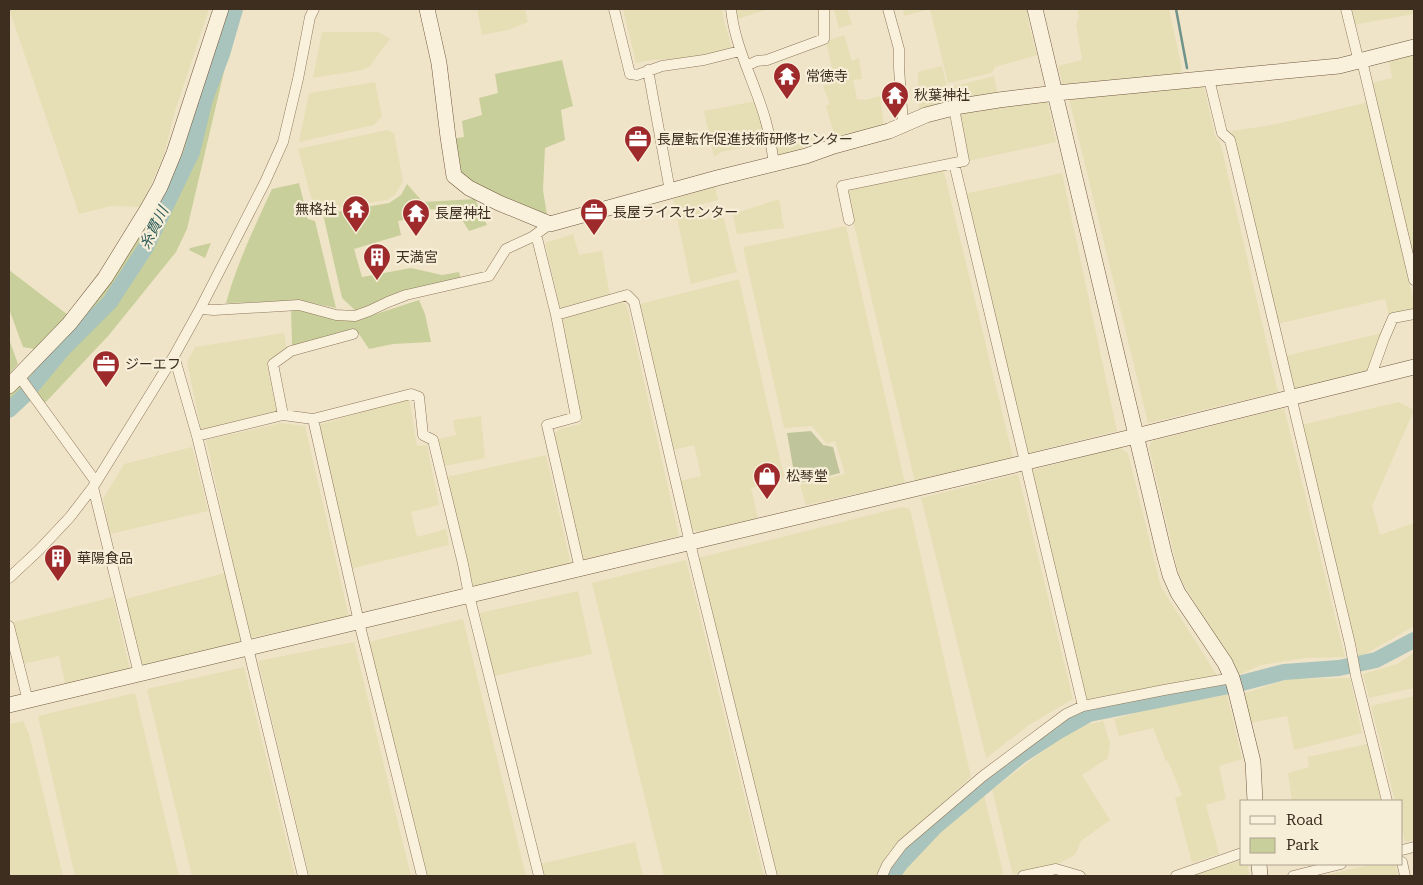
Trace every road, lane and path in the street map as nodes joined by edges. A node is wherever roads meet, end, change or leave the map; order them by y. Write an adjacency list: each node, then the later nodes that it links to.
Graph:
1 (221, 9): 33 (street)
2 (314, 9): 26 (street)
3 (427, 9): 23 (street)
4 (614, 9): 14 (street)
5 (731, 9): 11 (street)
6 (824, 9): 13 (street)
7 (888, 9): 18 (street)
8 (1035, 9): 16 (street)
9 (1346, 9): 12 (street)
10 (1414, 46): 12 (street)
11 (740, 51): 13 (street); 14 (street)
12 (1360, 61): 15 (street); 25 (street)
13 (746, 66): 20 (street)
14 (648, 70): 21 (street)
15 (1209, 79): 16 (street); 34 (street)
16 (1056, 93): 17 (street); 38 (street)
17 (954, 108): 18 (street); 19 (street)
18 (903, 124): 20 (street)
19 (954, 163): 22 (street); 39 (street)
20 (774, 164): 21 (street)
21 (670, 191): 23 (street)
22 (849, 220)
23 (550, 224): 24 (street)
24 (536, 234): 26 (street); 28 (street)
25 (1414, 280)
26 (200, 309): 30 (street)
27 (1414, 314): 32 (street)
28 (556, 315): 41 (street); 42 (street)
29 (353, 334): 35 (street)
30 (174, 356): 37 (street); 40 (street)
31 (1414, 367): 32 (street)
32 (1370, 378): 34 (street)
33 (17, 382): 40 (street)
34 (1291, 397): 38 (street); 54 (street)
35 (283, 415): 36 (street); 37 (street)
36 (314, 419): 44 (street); 45 (street)
37 (197, 436): 47 (street)
38 (1136, 436): 39 (street); 49 (street)
39 (1025, 462): 41 (street); 52 (street)
40 (94, 484): 43 (street); 48 (street)
41 (690, 543): 42 (street); 60 (street)
42 (580, 569): 44 (street)
43 (9, 578)
44 (469, 595): 45 (street); 59 (street)
45 (359, 622): 47 (street); 58 (street)
46 (9, 626): 50 (street)
47 (249, 648): 48 (street); 57 (street)
48 (138, 674): 50 (street)
49 (1234, 685): 52 (street); 53 (street)
50 (28, 701): 51 (street)
51 (9, 705)
52 (1083, 706): 61 (street)
53 (1255, 800)
54 (1387, 800)
55 (1240, 855): 64 (street)
56 (1336, 865): 65 (street)
57 (303, 876)
58 (422, 876)
59 (538, 876)
60 (772, 876)
61 (882, 876)
62 (1023, 876): 63 (street)
63 (1080, 876)
64 (1176, 876)
65 (1293, 876)

